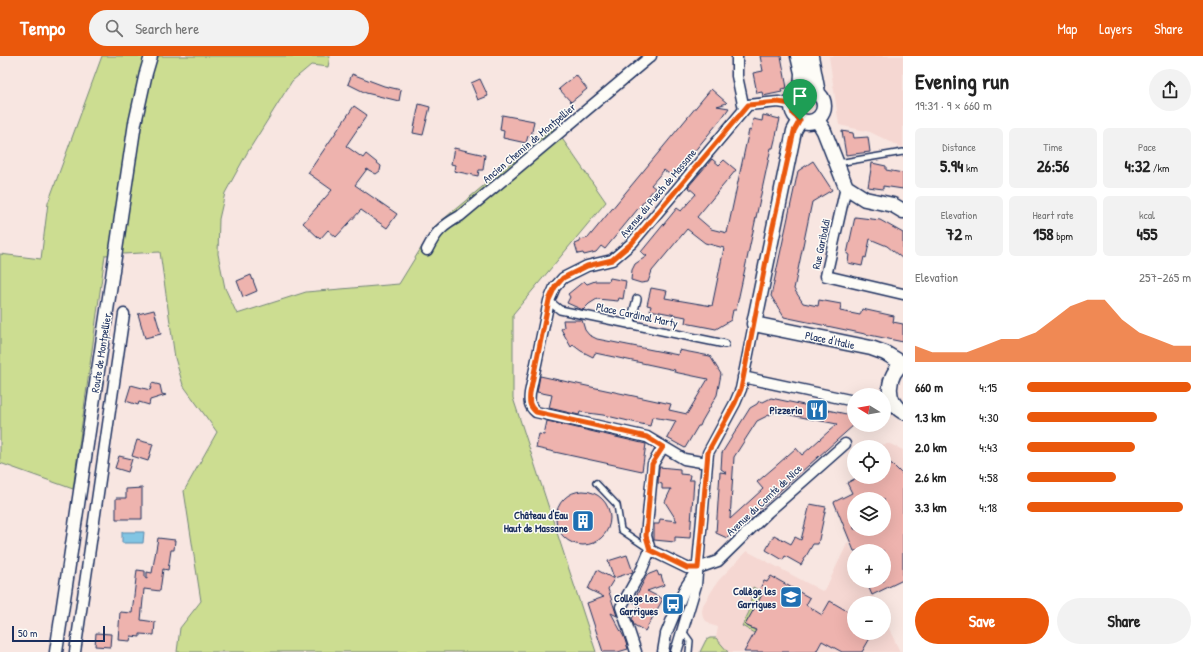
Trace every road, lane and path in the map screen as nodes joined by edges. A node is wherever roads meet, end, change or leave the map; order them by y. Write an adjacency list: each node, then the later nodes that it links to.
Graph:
1 (152, 56): 35 (street, Route de Montpellier)
2 (651, 56): 16 (street, Ancien Chemin de Montpellier)
3 (737, 56): 9 (street)
4 (798, 56): 6 (main road)
5 (811, 56): 7 (main road)
6 (801, 91): 7 (main road); 8 (main road)
7 (818, 93): 10 (main road)
8 (791, 104): 9 (street); 11 (main road)
9 (744, 108): 19 (street, Avenue du Puech de Massane)
10 (817, 119): 11 (main road); 13 (main road)
11 (800, 120): 21 (main road)
12 (903, 152): 13 (lane)
13 (837, 163): 14 (main road)
14 (846, 187): 15 (main road); 17 (street, Rue Garibaldi)
15 (903, 210)
16 (427, 250)
17 (903, 294)
18 (636, 299): 22 (street)
19 (549, 300): 22 (street, Place Cardinal Marty); 29 (street, Avenue du Puech de Massane)
20 (124, 314): 36 (street)
21 (754, 324): 24 (main road, Place d'Italie); 25 (street)
22 (630, 325): 23 (street, Place Cardinal Marty)
23 (725, 344)
24 (903, 363): 27 (main road, Place d'Italie)
25 (743, 377): 26 (street); 30 (street)
26 (847, 399)
27 (893, 406)
28 (845, 444): 33 (street, Avenue du Comté de Nice)
29 (663, 447): 30 (street, Avenue du Puech de Massane); 32 (street)
30 (707, 463): 33 (street)
31 (596, 483): 32 (lane)
32 (650, 550): 33 (street); 37 (street)
33 (698, 568): 34 (street); 38 (street)
34 (682, 630): 39 (street); 40 (lane)
35 (56, 652)
36 (75, 652)
37 (636, 652)
38 (663, 652)
39 (676, 652)
40 (688, 652)

